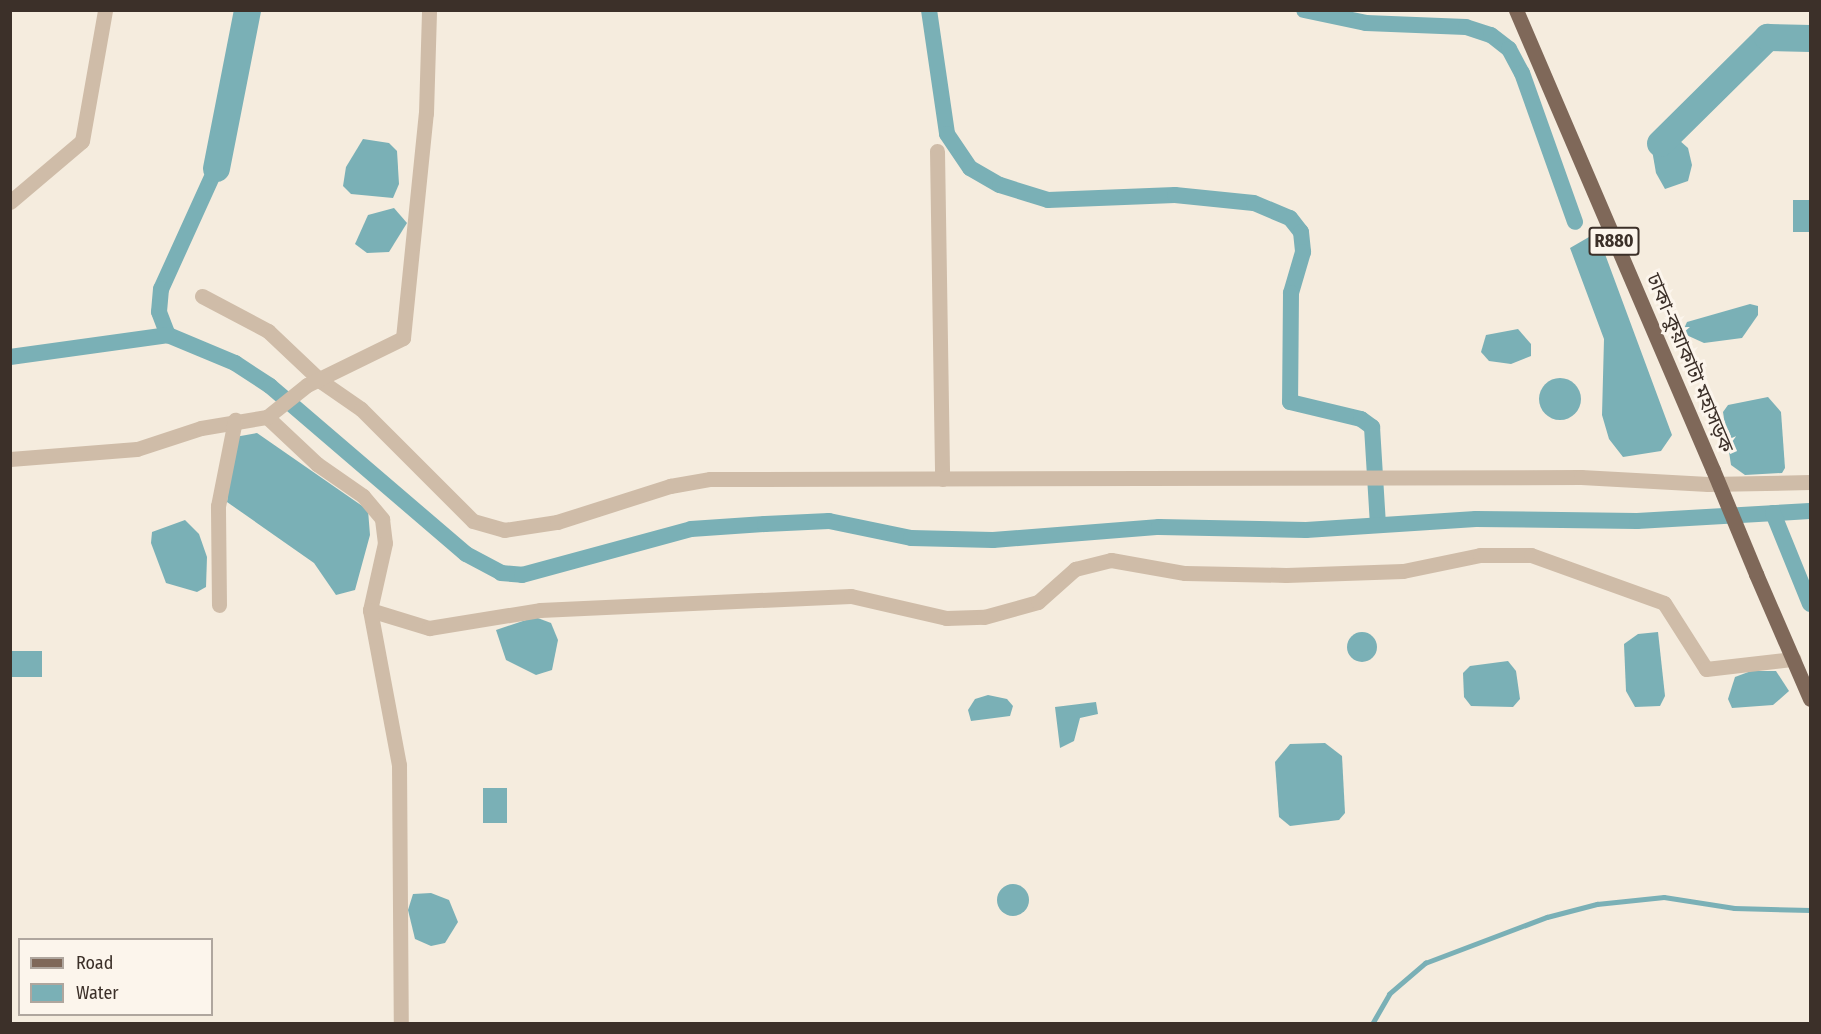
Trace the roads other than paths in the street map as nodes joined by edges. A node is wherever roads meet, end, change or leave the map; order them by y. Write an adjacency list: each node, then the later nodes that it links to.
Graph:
1 (105, 10): 5 (street)
2 (429, 10): 7 (street)
3 (1516, 10): 15 (main road, ঢাকা-কুয়াকাটা মহাসড়ক / R880, bridge)
4 (937, 151): 11 (street)
5 (10, 202)
6 (201, 296): 7 (street)
7 (314, 383): 8 (street); 11 (street)
8 (267, 417): 9 (street); 14 (street)
9 (235, 420): 10 (street); 13 (street)
10 (10, 459)
11 (942, 479): 12 (street)
12 (1810, 482)
13 (219, 605)
14 (370, 610): 15 (street); 17 (street)
15 (1793, 660): 16 (main road, ঢাকা-কুয়াকাটা মহাসড়ক / R880)
16 (1810, 699)
17 (401, 1023)

